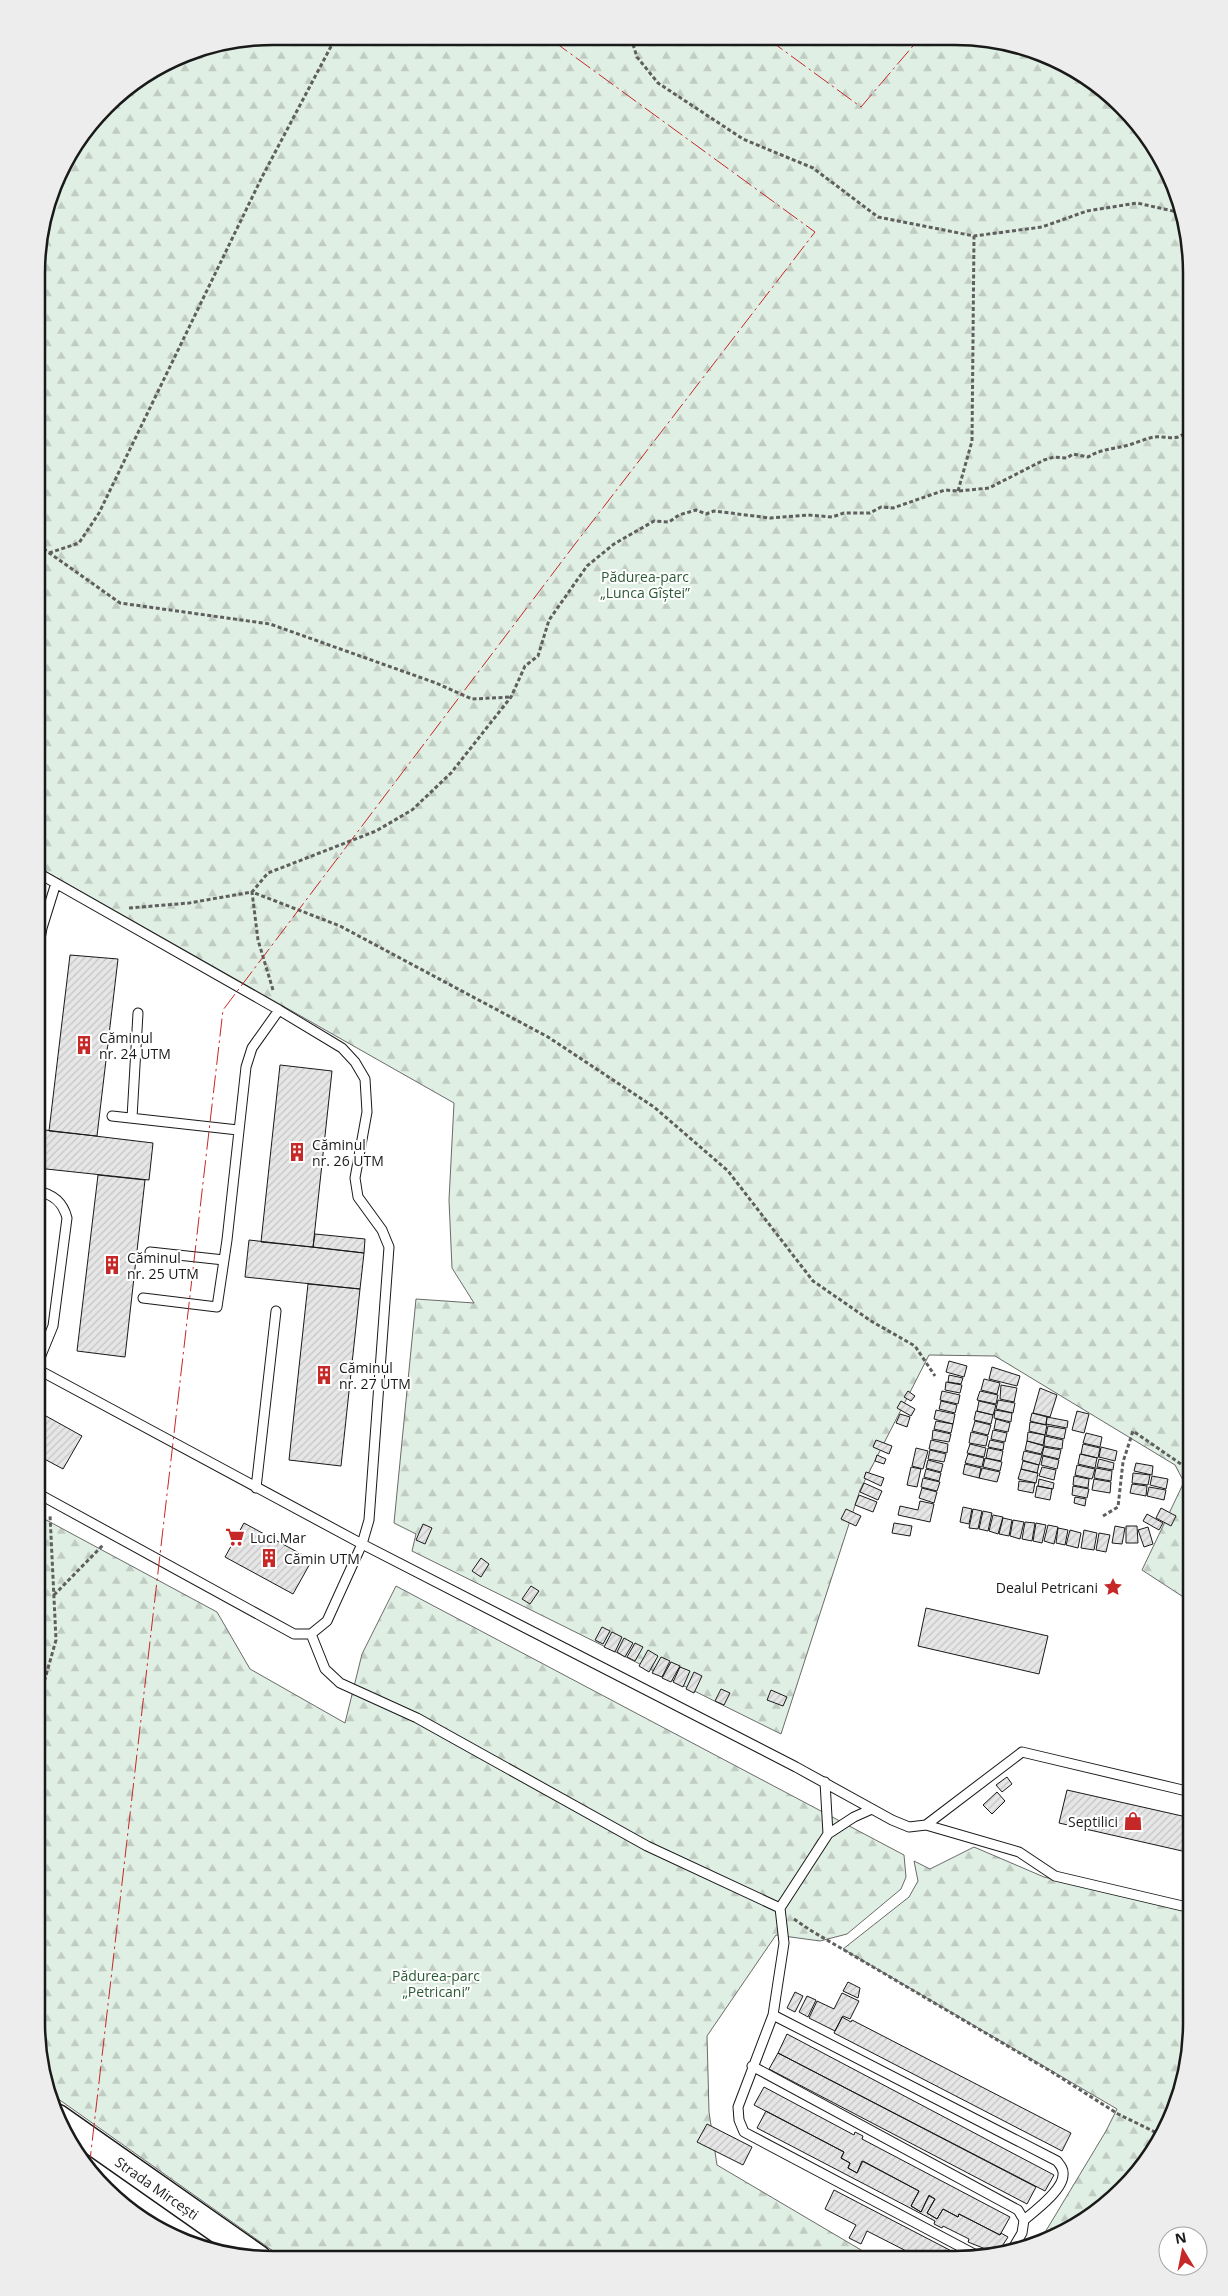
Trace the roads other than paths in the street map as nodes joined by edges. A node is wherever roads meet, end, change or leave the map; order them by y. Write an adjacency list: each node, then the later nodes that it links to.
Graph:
1 (45, 877): 2 (lane)
2 (56, 883): 3 (lane); 4 (lane)
3 (45, 918)
4 (279, 1010): 8 (lane); 18 (lane)
5 (138, 1013): 7 (lane)
6 (112, 1116): 7 (lane)
7 (132, 1118): 8 (lane)
8 (238, 1130): 11 (lane)
9 (45, 1193): 14 (lane)
10 (150, 1252): 11 (lane)
11 (224, 1260): 12 (lane)
12 (143, 1298)
13 (276, 1311): 16 (lane)
14 (45, 1346)
15 (45, 1374): 16 (lane)
16 (256, 1488): 18 (lane)
17 (45, 1497): 19 (lane)
18 (362, 1544): 19 (lane); 20 (lane)
19 (311, 1634): 26 (lane)
20 (825, 1782): 22 (lane); 24 (lane)
21 (1183, 1790): 23 (lane)
22 (872, 1809): 23 (lane); 24 (lane)
23 (926, 1825): 25 (lane)
24 (828, 1834): 26 (lane)
25 (1183, 1906)
26 (780, 1908): 27 (lane)
27 (773, 2015): 28 (lane); 30 (lane)
28 (752, 2066): 30 (lane); 33 (lane)
29 (69, 2125): 32 (main road, Strada Mircești)
30 (1024, 2220): 31 (lane)
31 (1017, 2242)
32 (246, 2249)
33 (969, 2251)

